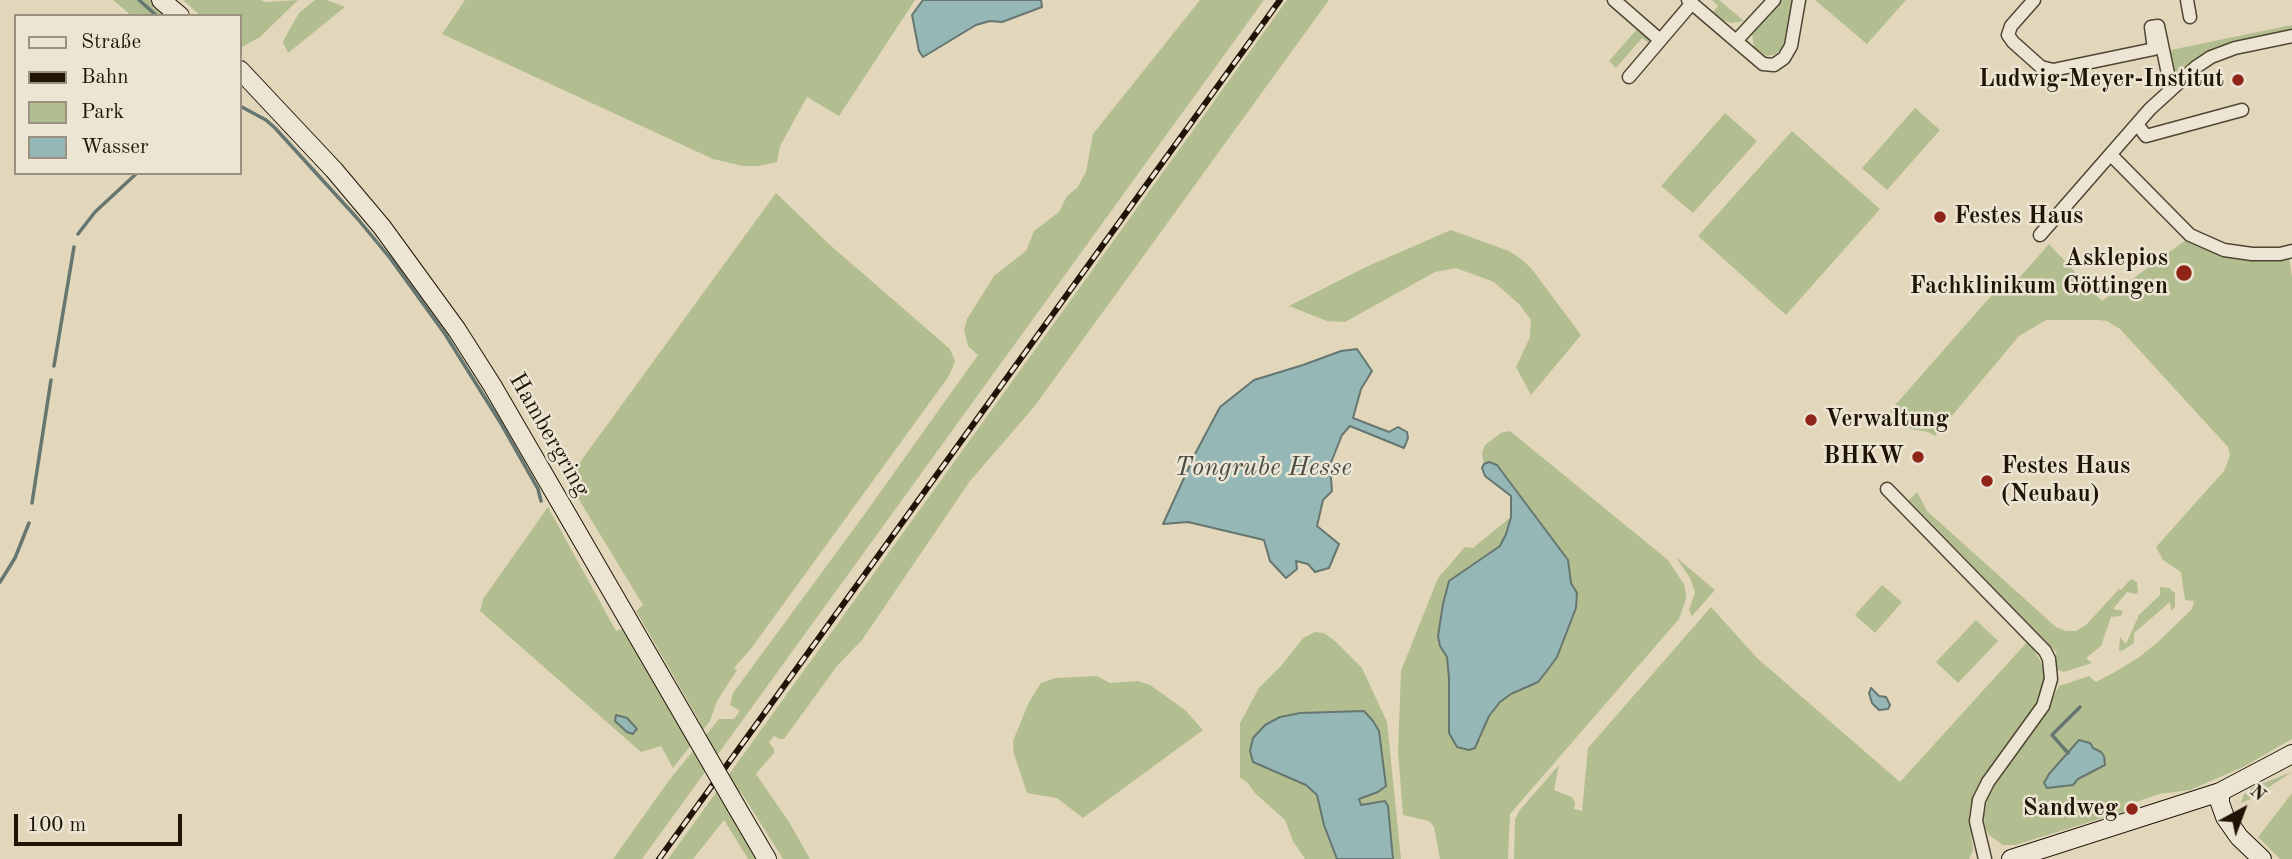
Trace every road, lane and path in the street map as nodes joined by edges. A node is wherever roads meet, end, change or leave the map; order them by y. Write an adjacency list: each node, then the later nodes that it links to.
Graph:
1 (161, 0): 8 (main road)
2 (1614, 0): 11 (street)
3 (1773, 0): 12 (street)
4 (1799, 0): 12 (street)
5 (2034, 0): 15 (street)
6 (2187, 0): 9 (street)
7 (1690, 2): 11 (street); 12 (street)
8 (178, 14)
9 (2190, 17)
10 (2292, 36): 15 (street)
11 (1660, 40): 14 (street)
12 (1736, 41)
13 (242, 72): 27 (main road, Hambergring, bridge)
14 (1629, 77)
15 (2171, 88): 17 (street)
16 (2242, 110): 17 (street)
17 (2137, 124): 18 (street)
18 (2111, 155): 19 (street); 20 (street)
19 (2040, 235)
20 (2292, 251)
21 (1888, 488): 28 (street)
22 (2292, 754): 23 (main road)
23 (2220, 792): 24 (main road); 25 (main road)
24 (2172, 808): 25 (main road); 26 (main road)
25 (2239, 836): 31 (main road)
26 (2083, 837): 29 (main road); 30 (main road)
27 (767, 859)
28 (1985, 859)
29 (2011, 859)
30 (2027, 859)
31 (2262, 859)

